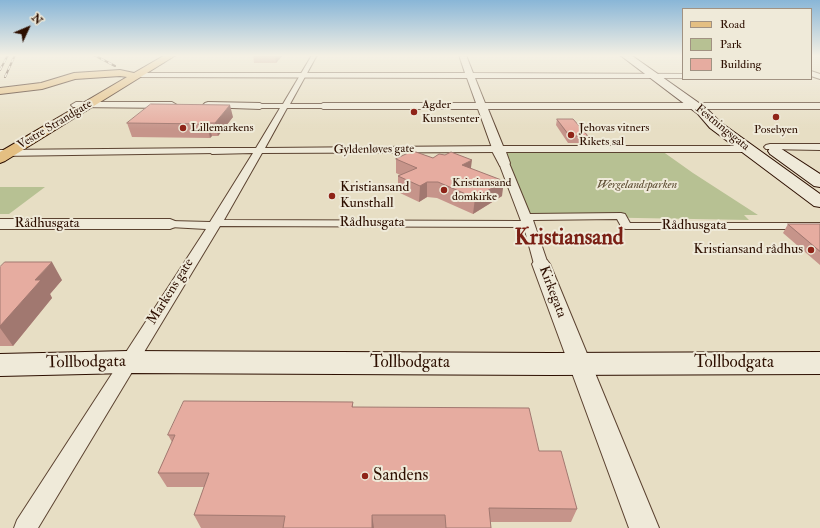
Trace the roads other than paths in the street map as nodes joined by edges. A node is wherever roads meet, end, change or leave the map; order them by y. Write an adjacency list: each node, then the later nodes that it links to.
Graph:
1 (59, 80): 7 (main road, Vestre Strandgate)
2 (127, 80): 8 (main road, Vestre Strandgate)
3 (300, 80): 12 (street, Markens gate)
4 (471, 80): 14 (street, Kirkegata)
5 (659, 80): 15 (main road, Festningsgata)
6 (670, 80): 15 (main road, Festningsgata)
7 (0, 91)
8 (82, 105): 9 (street); 23 (main road, Vestre Strandgate)
9 (182, 105)
10 (198, 105): 11 (street)
11 (260, 106): 12 (street)
12 (285, 106): 13 (street); 22 (street, Markens gate)
13 (323, 106): 14 (street)
14 (482, 106): 15 (street); 19 (street, Kirkegata)
15 (701, 106): 16 (street); 17 (main road, Festningsgata); 20 (main road, Festningsgata)
16 (820, 106)
17 (770, 147): 18 (street); 25 (main road, Festningsgata)
18 (820, 147)
19 (497, 149): 20 (street, Gyldenløves gate); 22 (street, Gyldenløves gate); 24 (street, Kirkegata)
20 (747, 149): 26 (main road, Festningsgata)
21 (212, 151): 22 (street, Gyldenløves gate); 23 (street, Gyldenløves gate)
22 (258, 151): 30 (street, Markens gate)
23 (2, 153)
24 (504, 163): 27 (street, Kirkegata)
25 (820, 182)
26 (820, 202)
27 (527, 220): 30 (street, Rådhusgata); 31 (street, Rådhusgata); 32 (street, Kirkegata)
28 (0, 224): 29 (street, Rådhusgata)
29 (170, 224): 30 (street, Rådhusgata)
30 (214, 224): 33 (street, Markens gate)
31 (820, 226)
32 (541, 264): 35 (street, Kirkegata)
33 (128, 362): 35 (main road, Tollbodgata); 36 (main road, Tollbodgata); 37 (street, Markens gate)
34 (820, 363): 35 (main road, Tollbodgata)
35 (579, 364): 38 (street, Kirkegata)
36 (0, 365)
37 (25, 528)
38 (644, 528)

